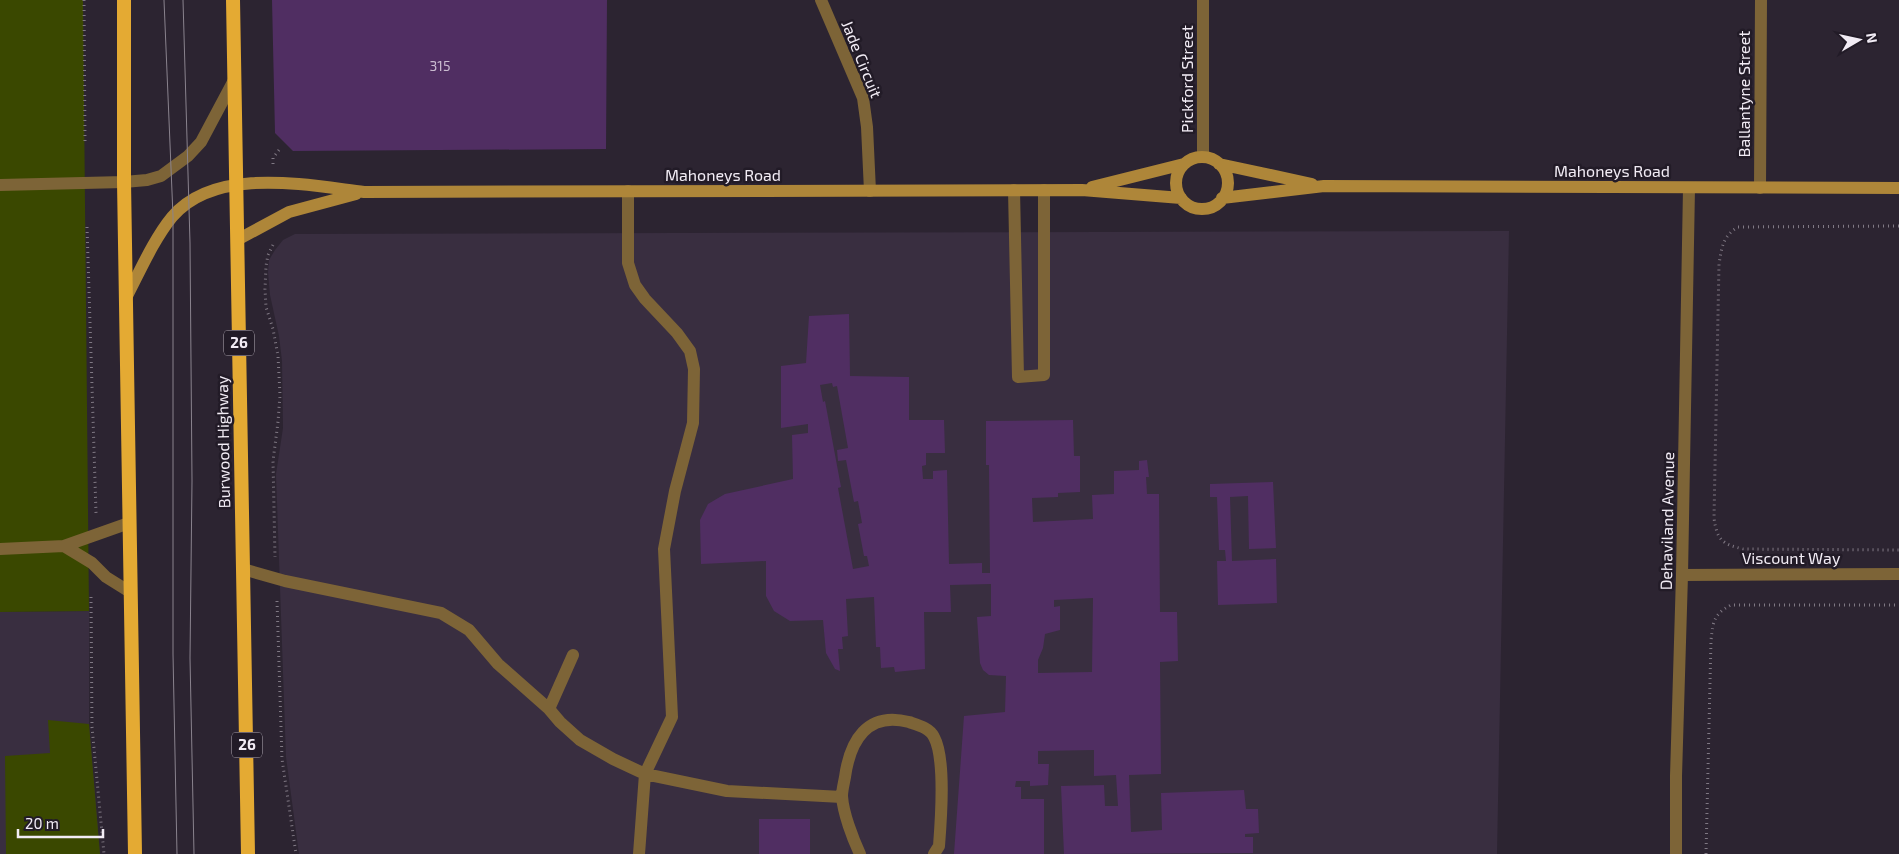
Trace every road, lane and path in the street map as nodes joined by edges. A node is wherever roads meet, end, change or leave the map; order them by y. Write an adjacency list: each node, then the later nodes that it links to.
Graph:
1 (84, 0): 8 (path)
2 (124, 0): 13 (highway)
3 (232, 0): 7 (highway, Burwood Highway / 26)
4 (821, 0): 21 (street, Jade Circuit)
5 (1203, 0): 10 (street, Pickford Street)
6 (1761, 0): 19 (street, Ballantyne Street)
7 (234, 80): 13 (street); 16 (highway, Burwood Highway / 26)
8 (85, 141)
9 (279, 150): 14 (path)
10 (1203, 157): 11 (main road); 12 (main road)
11 (1184, 164): 24 (main road, Mahoneys Road); 27 (main road)
12 (1219, 164): 17 (main road, Mahoneys Road); 28 (main road)
13 (124, 182): 15 (street); 33 (highway)
14 (273, 183): 16 (main road, Mahoneys Road); 26 (main road, Mahoneys Road)
15 (0, 185)
16 (236, 185): 32 (highway, Burwood Highway / 26); 33 (main road, Mahoneys Road)
17 (1324, 186): 18 (main road, Mahoneys Road); 28 (main road, Mahoneys Road)
18 (1689, 188): 19 (main road, Mahoneys Road); 41 (street, Dehaviland Avenue)
19 (1760, 188): 20 (main road, Mahoneys Road)
20 (1899, 188)
21 (870, 190): 22 (main road, Mahoneys Road); 25 (main road, Mahoneys Road)
22 (1014, 190): 23 (main road, Mahoneys Road); 23 (street)
23 (1044, 190): 24 (main road, Mahoneys Road)
24 (1082, 190): 27 (main road, Mahoneys Road)
25 (628, 191): 26 (main road, Mahoneys Road); 48 (street)
26 (364, 192): 29 (main road, Mahoneys Road)
27 (1181, 198): 28 (main road)
28 (1222, 198)
29 (274, 221): 32 (main road, Mahoneys Road); 42 (path)
30 (1899, 226): 38 (path)
31 (87, 227): 34 (path)
32 (237, 240): 39 (highway, Burwood Highway / 26)
33 (127, 296): 35 (highway)
34 (96, 513)
35 (129, 522): 36 (street); 43 (highway)
36 (64, 546): 37 (street); 43 (street)
37 (0, 549)
38 (1899, 550)
39 (243, 569): 42 (street); 52 (highway, Burwood Highway / 26)
40 (1899, 574): 41 (street, Viscount Way)
41 (1682, 575): 57 (street, Dehaviland Avenue)
42 (276, 579): 47 (street); 53 (path)
43 (130, 592): 51 (highway)
44 (91, 597): 50 (path)
45 (1899, 605): 58 (path)
46 (573, 655): 47 (street)
47 (549, 709): 48 (street)
48 (645, 774): 49 (street); 54 (street)
49 (842, 796): 55 (street); 56 (street)
50 (104, 854)
51 (135, 854)
52 (248, 854)
53 (296, 854)
54 (639, 854)
55 (860, 854)
56 (934, 854)
57 (1676, 854)
58 (1706, 854)

